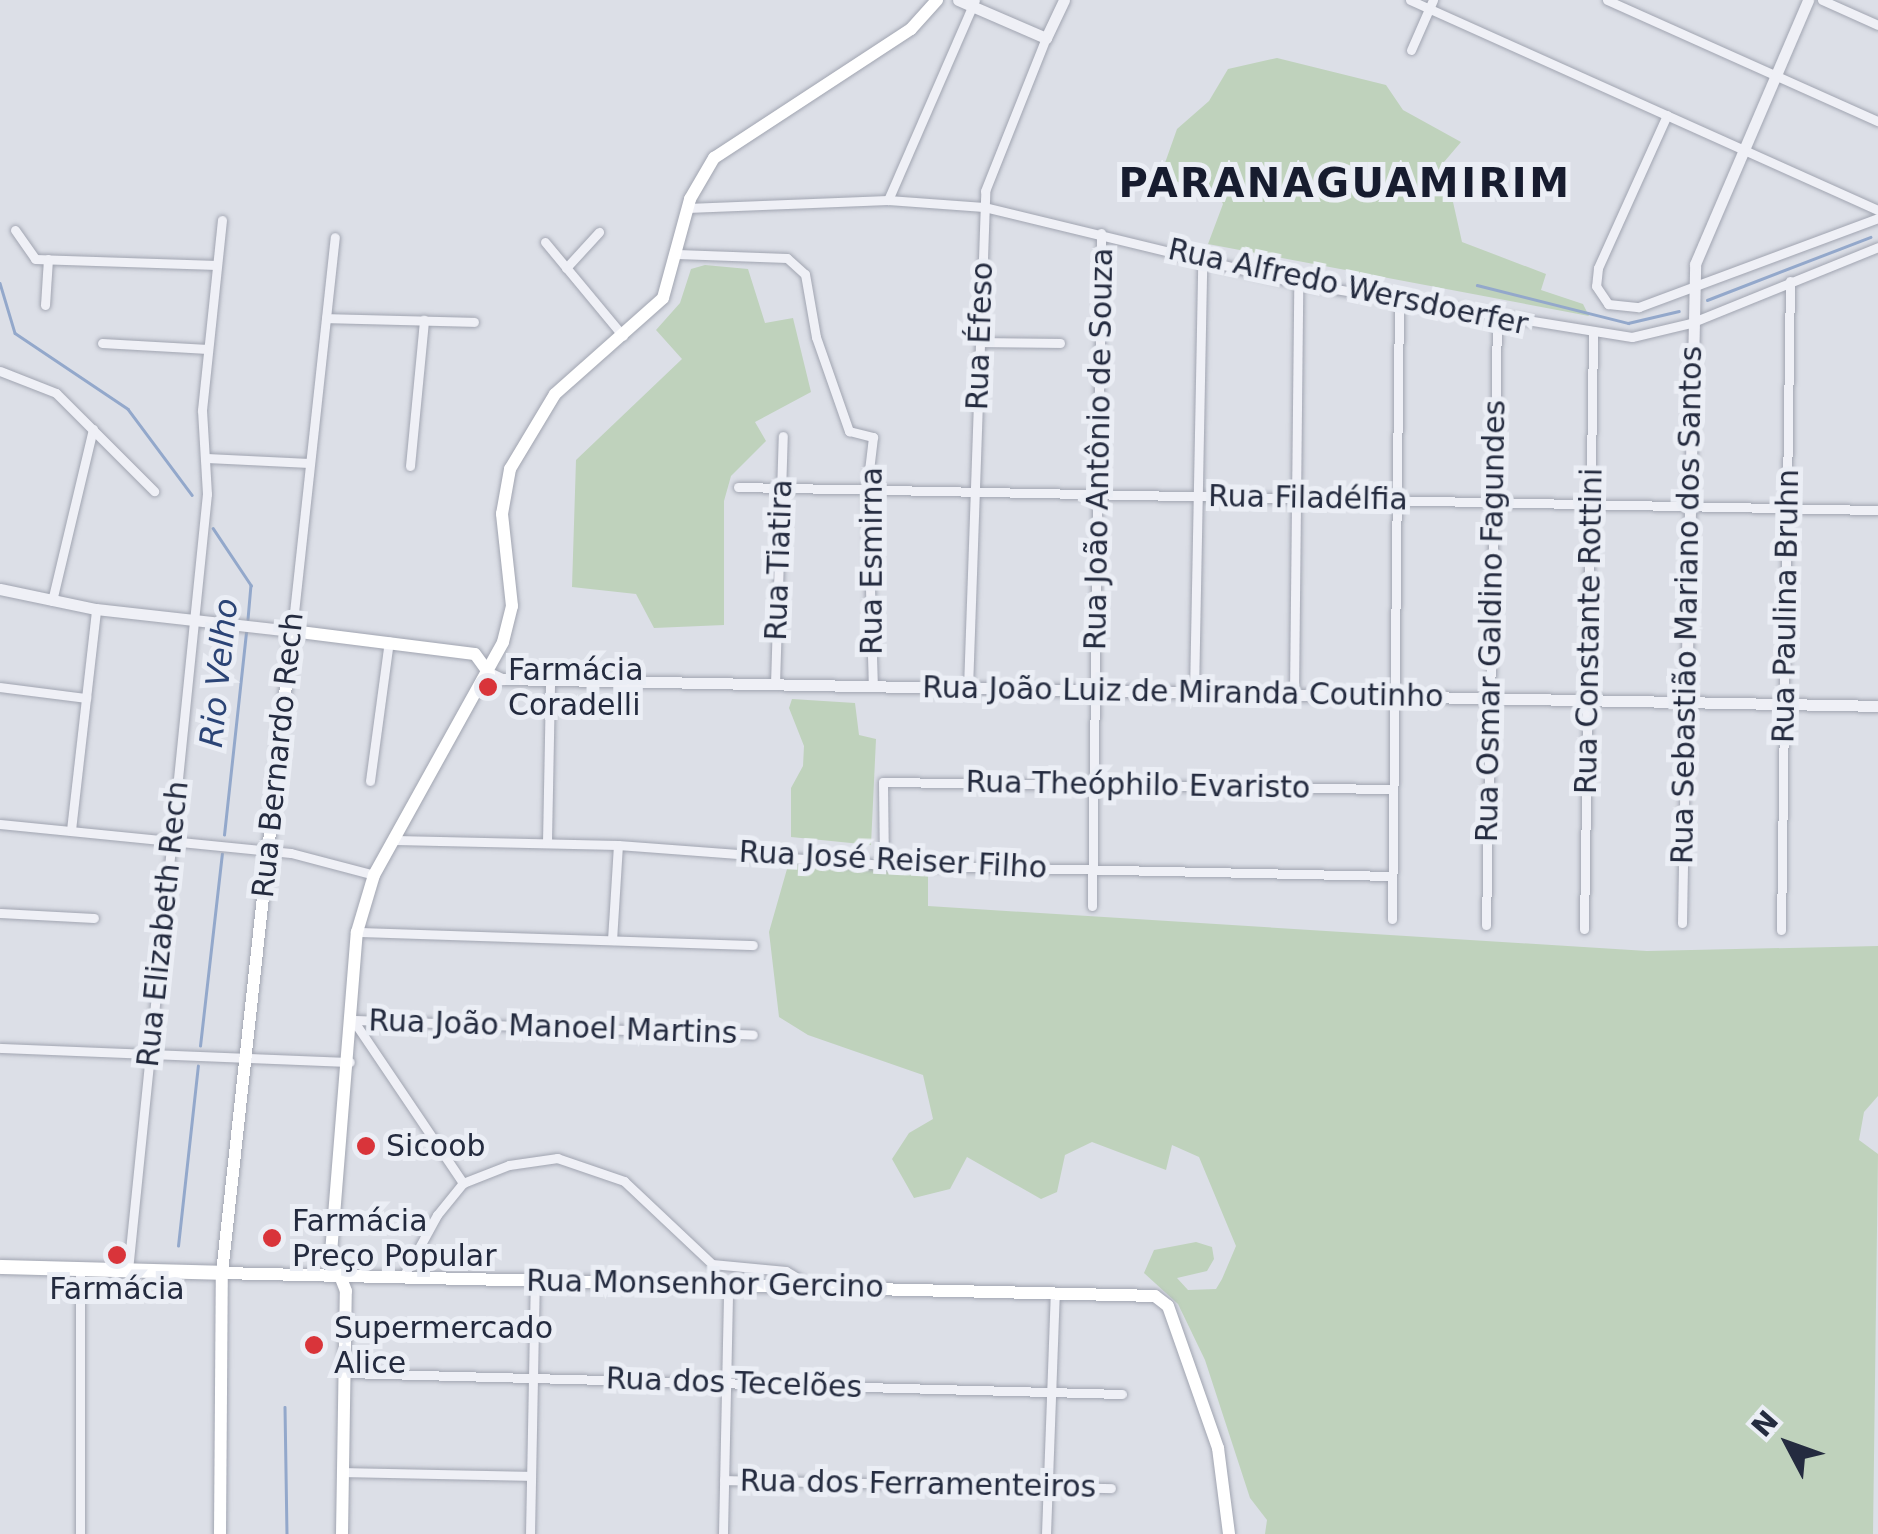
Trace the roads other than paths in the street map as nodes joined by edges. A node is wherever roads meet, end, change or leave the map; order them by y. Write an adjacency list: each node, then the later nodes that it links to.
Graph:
1 (937, 0): 19 (main road)
2 (958, 0): 8 (street)
3 (1064, 0): 11 (street, Rua Éfeso)
4 (1410, 0): 9 (street)
5 (1607, 0): 13 (street)
6 (1808, 0): 13 (street, Rua Sebastião Mariano dos Santos)
7 (1822, 0): 10 (street)
8 (974, 2): 11 (street); 17 (street)
9 (1431, 4): 12 (street); 14 (street)
10 (1878, 25)
11 (1046, 38): 18 (street, Rua Éfeso)
12 (1411, 50)
13 (1774, 74): 15 (street); 16 (street, Rua Sebastião Mariano dos Santos)
14 (1667, 115): 16 (street); 36 (street)
15 (1878, 120)
16 (1741, 148): 20 (street); 36 (street, Rua Sebastião Mariano dos Santos)
17 (888, 200): 18 (street, Rua Alfredo Wersdoerfer); 19 (street, Rua Alfredo Wersdoerfer)
18 (984, 207): 25 (street, Rua Alfredo Wersdoerfer); 47 (street, Rua Éfeso)
19 (687, 208): 29 (main road)
20 (1878, 210)
21 (1878, 218): 36 (street)
22 (222, 220): 32 (street, Rua Elizabeth Rech)
23 (15, 230): 30 (street)
24 (599, 232): 33 (street)
25 (1102, 233): 31 (street, Rua Alfredo Wersdoerfer); 62 (street, Rua João Antônio de Souza)
26 (335, 238): 39 (street, Rua Bernardo Rech)
27 (545, 242): 33 (street)
28 (1878, 248): 34 (street, Rua Alfredo Wersdoerfer)
29 (677, 254): 45 (main road); 58 (street, Rua Esmirna)
30 (48, 259): 32 (street); 38 (street)
31 (1202, 260): 35 (street, Rua Alfredo Wersdoerfer); 63 (street)
32 (217, 265): 49 (street, Rua Elizabeth Rech)
33 (566, 268): 45 (street)
34 (1790, 282): 43 (street, Rua Alfredo Wersdoerfer); 69 (street, Rua Paulina Bruhn)
35 (1298, 283): 37 (street, Rua Alfredo Wersdoerfer); 64 (street)
36 (1691, 288): 43 (street, Rua Sebastião Mariano dos Santos)
37 (1399, 301): 40 (street, Rua Alfredo Wersdoerfer); 65 (street)
38 (45, 305)
39 (326, 318): 41 (street); 55 (street, Rua Bernardo Rech)
40 (1496, 318): 44 (street, Rua Alfredo Wersdoerfer); 66 (street, Rua Osmar Galdino Fagundes)
41 (424, 320): 42 (street); 56 (street)
42 (474, 322)
43 (1691, 323): 44 (street, Rua Alfredo Wersdoerfer); 68 (street, Rua Sebastião Mariano dos Santos)
44 (1594, 334): 67 (street, Rua Constante Rottini)
45 (623, 336): 76 (main road)
46 (102, 342): 49 (street)
47 (980, 342): 48 (street); 61 (street, Rua Éfeso)
48 (1060, 343)
49 (208, 349): 54 (street, Rua Elizabeth Rech)
50 (2, 372): 51 (street); 52 (street)
51 (0, 385)
52 (93, 430): 60 (street); 72 (street)
53 (784, 436): 59 (street, Rua Tiatira)
54 (206, 458): 55 (street); 74 (street, Rua Elizabeth Rech)
55 (310, 464): 75 (street, Rua Bernardo Rech)
56 (410, 466)
57 (738, 487): 59 (street, Rua Filadélfia)
58 (867, 487): 59 (street, Rua Filadélfia); 61 (street, Rua Filadélfia); 82 (street, Rua Esmirna)
59 (782, 488): 81 (street, Rua Tiatira)
60 (154, 492)
61 (975, 492): 62 (street, Rua Filadélfia); 84 (street, Rua Éfeso)
62 (1098, 494): 63 (street, Rua Filadélfia); 85 (street, Rua João Antônio de Souza)
63 (1198, 496): 64 (street, Rua Filadélfia); 86 (street)
64 (1296, 498): 65 (street, Rua Filadélfia); 87 (street)
65 (1397, 500): 66 (street, Rua Filadélfia); 88 (street)
66 (1494, 502): 67 (street, Rua Filadélfia); 90 (street, Rua Osmar Galdino Fagundes)
67 (1591, 504): 68 (street, Rua Filadélfia); 91 (street, Rua Constante Rottini)
68 (1688, 506): 69 (street, Rua Filadélfia); 92 (street, Rua Sebastião Mariano dos Santos)
69 (1787, 508): 70 (street, Rua Filadélfia); 93 (street, Rua Paulina Bruhn)
70 (1878, 510)
71 (0, 590): 72 (street)
72 (52, 601): 73 (street)
73 (96, 609): 74 (street); 89 (street)
74 (194, 621): 75 (street); 100 (street, Rua Elizabeth Rech)
75 (292, 632): 77 (main road); 104 (main road, Rua Bernardo Rech)
76 (506, 634): 78 (main road); 79 (main road)
77 (388, 641): 78 (main road); 95 (street)
78 (475, 654): 79 (main road)
79 (489, 673): 80 (street, Rua João Luiz de Miranda Coutinho); 101 (main road)
80 (550, 680): 81 (street, Rua João Luiz de Miranda Coutinho); 102 (street)
81 (776, 684): 82 (street, Rua João Luiz de Miranda Coutinho)
82 (873, 685): 84 (street, Rua João Luiz de Miranda Coutinho)
83 (0, 687): 89 (street)
84 (968, 688): 85 (street, Rua João Luiz de Miranda Coutinho)
85 (1095, 691): 86 (street, Rua João Luiz de Miranda Coutinho); 96 (street, Rua João Antônio de Souza)
86 (1194, 693): 87 (street, Rua João Luiz de Miranda Coutinho)
87 (1294, 694): 88 (street, Rua João Luiz de Miranda Coutinho)
88 (1394, 696): 90 (street, Rua João Luiz de Miranda Coutinho); 97 (street)
89 (86, 698): 99 (street)
90 (1490, 698): 91 (street, Rua João Luiz de Miranda Coutinho); 114 (street, Rua Osmar Galdino Fagundes)
91 (1588, 700): 92 (street, Rua João Luiz de Miranda Coutinho); 115 (street, Rua Constante Rottini)
92 (1686, 702): 93 (street, Rua João Luiz de Miranda Coutinho); 113 (street, Rua Sebastião Mariano dos Santos)
93 (1784, 704): 94 (street, Rua João Luiz de Miranda Coutinho); 116 (street, Rua Paulina Bruhn)
94 (1878, 706)
95 (370, 781)
96 (1094, 785): 97 (street, Rua Theóphilo Evaristo); 105 (street, Rua Theóphilo Evaristo); 106 (street, Rua João Antônio de Souza)
97 (1393, 788): 108 (street)
98 (0, 824): 99 (street)
99 (71, 830): 100 (street)
100 (172, 840): 104 (street); 123 (street, Rua Elizabeth Rech)
101 (395, 840): 102 (street, Rua José Reiser Filho); 107 (main road)
102 (547, 842): 103 (street, Rua José Reiser Filho)
103 (618, 845): 105 (street, Rua José Reiser Filho); 118 (street)
104 (268, 850): 107 (street); 124 (main road, Rua Bernardo Rech)
105 (884, 865): 106 (street, Rua José Reiser Filho)
106 (1093, 870): 108 (street, Rua José Reiser Filho); 109 (street, Rua João Antônio de Souza)
107 (374, 875): 117 (main road)
108 (1392, 876): 112 (street)
109 (1092, 906)
110 (0, 913): 111 (street)
111 (94, 918)
112 (1392, 919)
113 (1682, 923)
114 (1486, 924)
115 (1584, 929)
116 (1781, 930)
117 (357, 932): 118 (street); 120 (main road)
118 (612, 940): 119 (street)
119 (753, 944)
120 (353, 1020): 121 (street, Rua João Manoel Martins); 125 (main road); 126 (street)
121 (753, 1035)
122 (0, 1048): 123 (street)
123 (150, 1054): 124 (street); 129 (street, Rua Elizabeth Rech)
124 (246, 1057): 125 (street); 130 (main road, Rua Bernardo Rech)
125 (350, 1062): 131 (main road)
126 (464, 1183): 132 (street); 135 (street)
127 (0, 1267): 128 (main road, Rua Monsenhor Gercino)
128 (80, 1269): 129 (main road, Rua Monsenhor Gercino); 147 (street)
129 (128, 1270): 130 (main road, Rua Monsenhor Gercino)
130 (222, 1273): 131 (main road, Rua Monsenhor Gercino); 148 (main road, Rua Bernardo Rech)
131 (340, 1275): 132 (main road, Rua Monsenhor Gercino); 137 (main road)
132 (404, 1277): 133 (main road, Rua Monsenhor Gercino)
133 (535, 1280): 134 (main road, Rua Monsenhor Gercino); 138 (street)
134 (728, 1285): 135 (main road, Rua Monsenhor Gercino); 139 (street)
135 (812, 1287): 136 (main road, Rua Monsenhor Gercino)
136 (1054, 1293): 140 (street); 153 (main road, Rua Monsenhor Gercino)
137 (346, 1372): 138 (street, Rua dos Tecelões); 142 (main road)
138 (533, 1378): 139 (street, Rua dos Tecelões); 143 (street)
139 (726, 1383): 140 (street, Rua dos Tecelões); 144 (street)
140 (1051, 1392): 141 (street, Rua dos Tecelões); 145 (street)
141 (1122, 1394)
142 (344, 1472): 143 (street); 149 (main road)
143 (531, 1476): 150 (street)
144 (724, 1480): 145 (street, Rua dos Ferramenteiros); 151 (street)
145 (1048, 1486): 146 (street, Rua dos Ferramenteiros); 152 (street)
146 (1111, 1488)
147 (80, 1534)
148 (220, 1534)
149 (342, 1534)
150 (530, 1534)
151 (723, 1534)
152 (1046, 1534)
153 (1228, 1534)

